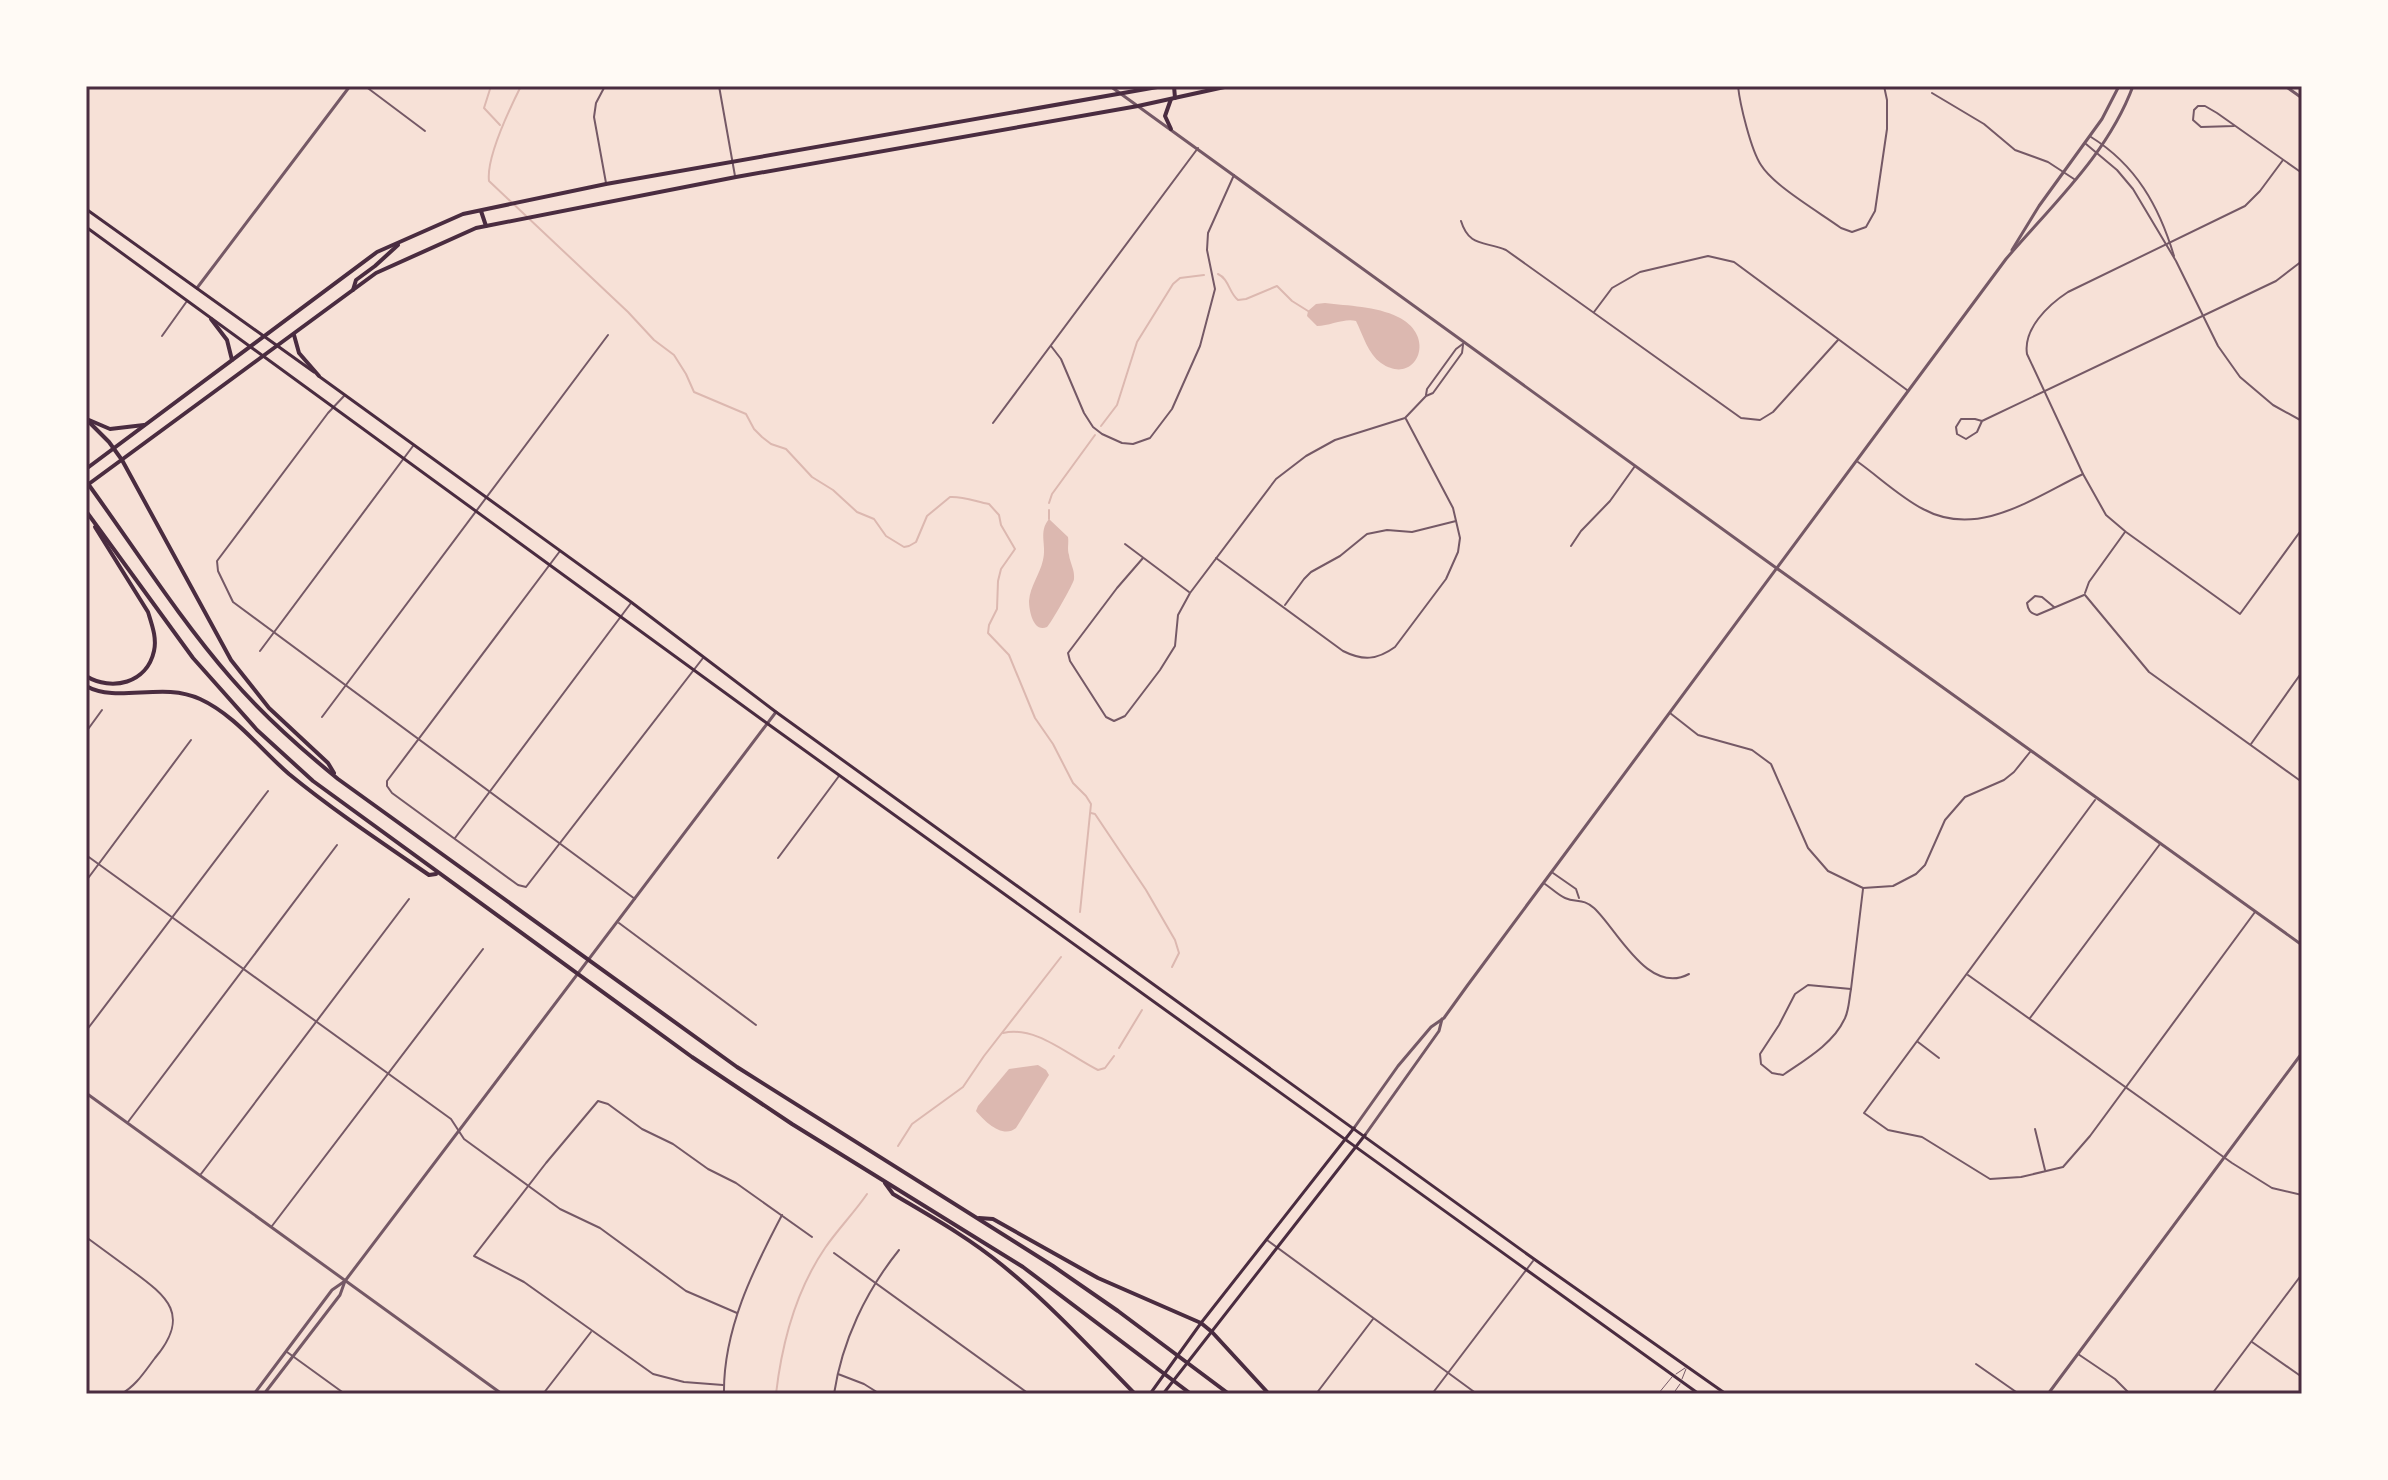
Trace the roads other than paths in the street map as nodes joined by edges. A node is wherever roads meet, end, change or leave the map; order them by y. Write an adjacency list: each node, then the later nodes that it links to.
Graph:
1 (186, 86): 15 (street)
2 (350, 86): 46 (street)
3 (365, 86): 23 (street)
4 (605, 86): 36 (street)
5 (719, 86): 30 (street)
6 (1110, 86): 17 (street)
7 (1163, 86): 17 (main road)
8 (1174, 86): 18 (main road)
9 (1229, 86): 18 (main road)
10 (1738, 86): 11 (street)
11 (1884, 86)
12 (2119, 86): 24 (street)
13 (2133, 86): 26 (street)
14 (2285, 86): 19 (street)
15 (176, 87)
16 (1932, 93): 31 (street)
17 (1122, 94): 20 (street); 30 (main road)
18 (1173, 98): 20 (main road); 22 (main road)
19 (2302, 98)
20 (1138, 106): 22 (street); 34 (main road)
21 (2234, 126): 21 (street); 29 (street)
22 (1171, 129): 27 (street)
23 (425, 131)
24 (2090, 136): 25 (street); 26 (street)
25 (2085, 143): 28 (street); 31 (street)
26 (2102, 144): 28 (street); 43 (street)
27 (1198, 148): 33 (street); 59 (street)
28 (2097, 152): 35 (street); 43 (street)
29 (2283, 160): 32 (street); 43 (street)
30 (732, 163): 34 (street); 36 (main road)
31 (2064, 172): 35 (street); 44 (street)
32 (2302, 173)
33 (1234, 175): 57 (street); 59 (street)
34 (736, 177): 40 (main road)
35 (2075, 180): 44 (street)
36 (606, 184): 38 (main road)
37 (86, 209): 46 (main road)
38 (481, 211): 40 (main road); 42 (main road)
39 (1461, 221): 49 (street)
40 (486, 226): 47 (main road)
41 (86, 227): 48 (main road)
42 (401, 242): 47 (main road); 52 (main road)
43 (2168, 244): 50 (street); 65 (street)
44 (2006, 259): 64 (street)
45 (2302, 261): 50 (street)
46 (197, 288): 52 (main road)
47 (353, 290): 53 (main road)
48 (187, 301): 51 (main road); 55 (street)
49 (1594, 312): 56 (street); 56 (street)
50 (2203, 316): 65 (street); 72 (street)
51 (211, 319): 60 (main road); 62 (main road)
52 (264, 335): 58 (main road); 60 (main road)
53 (293, 335): 58 (main road); 63 (main road)
54 (608, 335): 84 (street)
55 (162, 336)
56 (1838, 340): 64 (street)
57 (1464, 343): 67 (street); 67 (street); 80 (street)
58 (278, 346): 61 (main road); 63 (main road)
59 (1051, 346): 73 (street)
60 (251, 348): 61 (main road); 62 (main road)
61 (263, 357): 68 (main road); 78 (main road)
62 (232, 360): 74 (main road)
63 (319, 376): 66 (main road)
64 (1908, 390): 79 (street)
65 (2045, 392): 71 (street); 82 (street)
66 (345, 395): 68 (street); 75 (main road)
67 (1426, 396): 69 (street)
68 (333, 407): 77 (main road); 104 (street)
69 (1405, 418): 88 (street); 95 (street)
70 (86, 419): 74 (main road); 76 (main road)
71 (1982, 421): 71 (street)
72 (2302, 421)
73 (993, 423)
74 (144, 425): 76 (main road)
75 (414, 445): 77 (street); 84 (main road)
76 (115, 449): 78 (main road); 81 (main road)
77 (403, 458): 86 (main road); 104 (street)
78 (122, 460): 83 (main road); 123 (main road)
79 (1857, 461): 82 (street); 97 (street)
80 (1635, 466): 92 (street); 97 (street)
81 (86, 469)
82 (2083, 474): 90 (street)
83 (86, 484): 123 (main road)
84 (486, 498): 86 (street); 93 (main road)
85 (86, 511): 87 (main road)
86 (477, 511): 96 (main road); 110 (street)
87 (91, 517): 109 (main road); 136 (main road)
88 (1457, 521): 101 (street); 101 (street)
89 (2302, 529): 90 (street)
90 (2126, 532): 99 (street)
91 (1125, 544): 94 (street)
92 (1571, 546)
93 (560, 551): 96 (street); 100 (main road)
94 (1143, 558): 98 (street); 98 (street)
95 (1216, 558): 98 (street); 101 (street)
96 (550, 564): 103 (main road); 118 (street)
97 (1777, 569): 114 (street); 121 (street)
98 (1190, 593)
99 (2085, 595): 102 (street); 120 (street)
100 (631, 602): 103 (street); 106 (main road)
101 (1284, 607)
102 (2054, 607): 102 (street)
103 (621, 616): 107 (main road); 126 (street)
104 (273, 633): 105 (street); 110 (street)
105 (260, 651)
106 (704, 657): 107 (street); 113 (main road)
107 (694, 669): 116 (main road); 130 (street)
108 (2302, 672): 120 (street)
109 (86, 676)
110 (346, 685): 115 (street); 118 (street)
111 (86, 686): 136 (main road)
112 (102, 710): 117 (street)
113 (776, 712): 116 (street); 164 (main road)
114 (1669, 713): 135 (street); 139 (street)
115 (322, 717)
116 (768, 724): 122 (main road); 141 (street)
117 (86, 732)
118 (418, 738): 126 (street); 128 (street)
119 (191, 740): 134 (street)
120 (2251, 744): 124 (street)
121 (2031, 751): 127 (street); 139 (street)
122 (839, 776): 133 (street); 168 (main road)
123 (338, 779): 179 (main road)
124 (2302, 782)
125 (268, 791): 144 (street)
126 (490, 791): 128 (street); 130 (street)
127 (2097, 798): 129 (street); 150 (street)
128 (455, 839): 130 (street)
129 (2160, 843): 143 (street); 153 (street)
130 (560, 844): 141 (street)
131 (337, 845): 148 (street)
132 (86, 855): 134 (street)
133 (778, 858)
134 (99, 865): 137 (street); 144 (street)
135 (1552, 872): 138 (street); 142 (street)
136 (439, 874): 173 (main road)
137 (86, 881)
138 (1544, 883): 142 (street); 152 (street)
139 (1863, 888): 151 (street)
140 (409, 899): 154 (street)
141 (635, 899): 145 (street)
142 (1579, 899): 149 (street)
143 (2255, 911): 146 (street); 161 (street)
144 (171, 917): 148 (street); 156 (street)
145 (618, 923): 155 (street); 166 (street)
146 (2302, 945)
147 (483, 949): 160 (street)
148 (243, 969): 154 (street); 163 (street)
149 (1689, 974)
150 (1967, 974): 153 (street); 157 (street)
151 (1851, 989): 151 (street)
152 (1442, 1019): 164 (street); 167 (street)
153 (2030, 1019): 161 (street)
154 (316, 1021): 160 (street); 172 (street)
155 (756, 1025)
156 (86, 1031)
157 (1918, 1042): 159 (street); 171 (street)
158 (2302, 1053): 170 (street)
159 (1939, 1058)
160 (388, 1074): 166 (street); 180 (street)
161 (2125, 1088): 170 (street); 171 (street)
162 (86, 1093): 163 (street)
163 (127, 1123): 172 (street)
164 (1354, 1128): 167 (main road); 168 (main road)
165 (2035, 1129): 171 (street)
166 (458, 1131): 175 (street); 190 (street)
167 (1365, 1135): 169 (main road); 187 (main road)
168 (1343, 1140): 169 (main road); 174 (main road)
169 (1355, 1148): 176 (main road); 188 (main road)
170 (2225, 1158): 177 (street); 199 (street)
171 (2045, 1171)
172 (200, 1175): 180 (street)
173 (884, 1181): 219 (main road); 222 (main road)
174 (1308, 1185): 176 (main road); 183 (main road)
175 (528, 1186): 178 (street); 192 (street); 195 (street)
176 (1319, 1193): 184 (main road)
177 (2302, 1195)
178 (782, 1215): 182 (street); 192 (street)
179 (977, 1217): 194 (main road); 223 (main road)
180 (271, 1227): 190 (street)
181 (86, 1237): 210 (street)
182 (812, 1237)
183 (1266, 1239): 184 (street); 194 (main road)
184 (1277, 1248): 193 (street); 196 (main road)
185 (899, 1250): 191 (street)
186 (834, 1253): 191 (street)
187 (1534, 1259): 188 (street); 202 (main road)
188 (1526, 1271): 203 (street); 205 (main road)
189 (2302, 1274): 197 (street)
190 (345, 1281): 198 (street); 200 (street); 214 (street)
191 (875, 1284): 204 (street); 209 (street)
192 (737, 1313): 208 (street)
193 (1373, 1319): 203 (street); 225 (street)
194 (1201, 1323): 196 (main road); 220 (main road)
195 (591, 1331): 208 (street); 215 (street)
196 (1212, 1332): 221 (main road); 224 (main road)
197 (2251, 1341): 206 (street); 235 (street)
198 (286, 1351): 200 (street); 211 (street)
199 (2078, 1354): 233 (street); 234 (street)
200 (293, 1356): 212 (street); 213 (street)
201 (1976, 1364): 232 (street)
202 (1687, 1366): 205 (lane); 207 (lane); 231 (main road)
203 (1448, 1373): 226 (street); 227 (street)
204 (837, 1374): 217 (street); 218 (street)
205 (1673, 1376): 207 (main road); 228 (lane)
206 (2302, 1377)
207 (1682, 1381): 229 (lane); 230 (main road)
208 (723, 1385): 216 (street)
209 (1027, 1393)
210 (121, 1394)
211 (254, 1394)
212 (264, 1394)
213 (345, 1394)
214 (502, 1394)
215 (543, 1394)
216 (724, 1394)
217 (834, 1394)
218 (880, 1394)
219 (1135, 1394)
220 (1150, 1394)
221 (1164, 1394)
222 (1191, 1394)
223 (1229, 1394)
224 (1269, 1394)
225 (1316, 1394)
226 (1432, 1394)
227 (1477, 1394)
228 (1658, 1394)
229 (1673, 1394)
230 (1699, 1394)
231 (1726, 1394)
232 (2019, 1394)
233 (2048, 1394)
234 (2130, 1394)
235 (2212, 1394)

